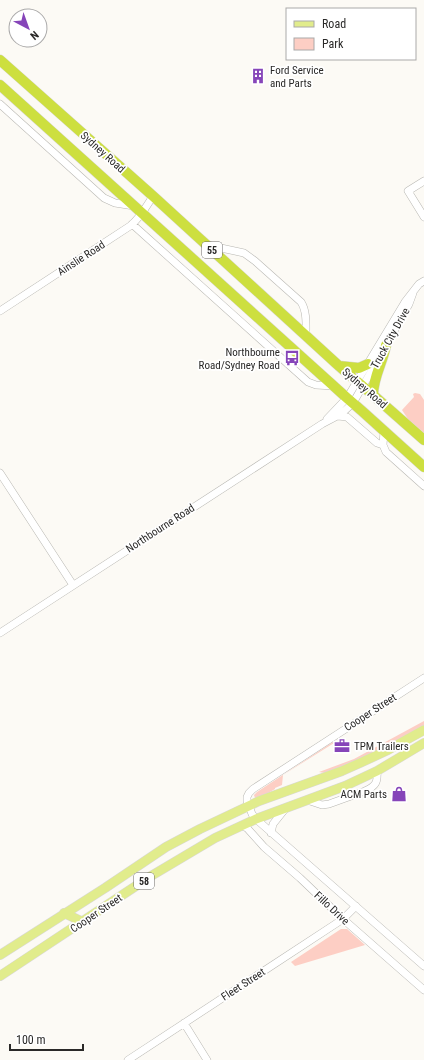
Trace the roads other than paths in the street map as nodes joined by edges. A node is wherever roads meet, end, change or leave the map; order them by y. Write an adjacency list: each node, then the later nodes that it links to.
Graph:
1 (0, 60): 5 (highway, Sydney Road / 55)
2 (0, 85): 6 (highway, Sydney Road / 55)
3 (0, 104): 6 (street)
4 (424, 181): 8 (street)
5 (153, 196): 7 (street, Ainslie Road); 10 (highway, Sydney Road / 55)
6 (134, 206): 7 (highway, Sydney Road / 55)
7 (142, 213): 9 (street, Ainslie Road); 19 (highway, Sydney Road / 55)
8 (424, 217)
9 (132, 224): 13 (street, Ainslie Road); 19 (street, Sydney Road)
10 (206, 245): 14 (highway, Sydney Road / 55); 14 (street)
11 (424, 281): 12 (street, Truck City Drive)
12 (413, 292): 15 (street, Truck City Drive); 16 (street, Truck City Drive)
13 (1, 309)
14 (306, 336): 17 (highway, Sydney Road / 55)
15 (386, 345): 18 (street, Truck City Drive); 20 (highway)
16 (368, 364): 17 (highway); 18 (street, Truck City Drive)
17 (339, 366): 18 (highway, Sydney Road / 55)
18 (360, 384): 20 (highway, Sydney Road / 55); 21 (street, Truck City Drive)
19 (334, 386): 21 (highway, Sydney Road / 55)
20 (373, 394): 25 (highway, Sydney Road / 55)
21 (350, 401): 22 (street, Northbourne Road); 23 (street, Northbourne Road); 24 (highway, Sydney Road / 55)
22 (338, 416): 23 (street, Northbourne Road); 26 (street)
23 (322, 424): 30 (street, Northbourne Road)
24 (384, 431): 26 (street); 27 (highway, Sydney Road / 55)
25 (424, 440)
26 (383, 445): 29 (street)
27 (424, 468)
28 (0, 473): 30 (street)
29 (424, 486)
30 (73, 585): 31 (street, Northbourne Road)
31 (0, 633)
32 (424, 678): 41 (street, Cooper Street)
33 (424, 730): 35 (main road, Cooper Street / 58)
34 (424, 743): 36 (main road, Cooper Street / 58)
35 (388, 750): 36 (main road); 37 (main road, Cooper Street / 58)
36 (399, 759): 38 (main road, Cooper Street / 58)
37 (360, 763): 38 (main road); 39 (main road, Cooper Street / 58)
38 (377, 770): 40 (main road, Cooper Street / 58); 40 (street)
39 (273, 796): 41 (main road, Cooper Street / 58); 42 (main road)
40 (307, 800): 42 (main road, Cooper Street / 58)
41 (249, 806): 43 (street); 45 (main road, Cooper Street / 58)
42 (285, 809): 43 (main road, Cooper Street / 58); 46 (street)
43 (256, 820): 44 (main road, Cooper Street / 58); 46 (street, Fillo Drive)
44 (242, 826): 47 (main road, Cooper Street / 58); 50 (street, Fillo Drive)
45 (200, 829): 47 (main road); 49 (main road, Cooper Street / 58)
46 (271, 833): 48 (street, Fillo Drive)
47 (215, 838): 51 (main road, Cooper Street / 58)
48 (356, 906): 50 (street, Fleet Street); 53 (street, Fillo Drive)
49 (64, 913): 51 (main road); 52 (main road, Cooper Street / 58)
50 (343, 919): 55 (street, Fillo Drive); 56 (street, Fleet Street)
51 (83, 922): 54 (main road, Cooper Street / 58)
52 (0, 955)
53 (424, 966)
54 (0, 976)
55 (424, 990)
56 (184, 1023): 57 (street, Fleet Street); 58 (street)
57 (128, 1060)
58 (207, 1060)

